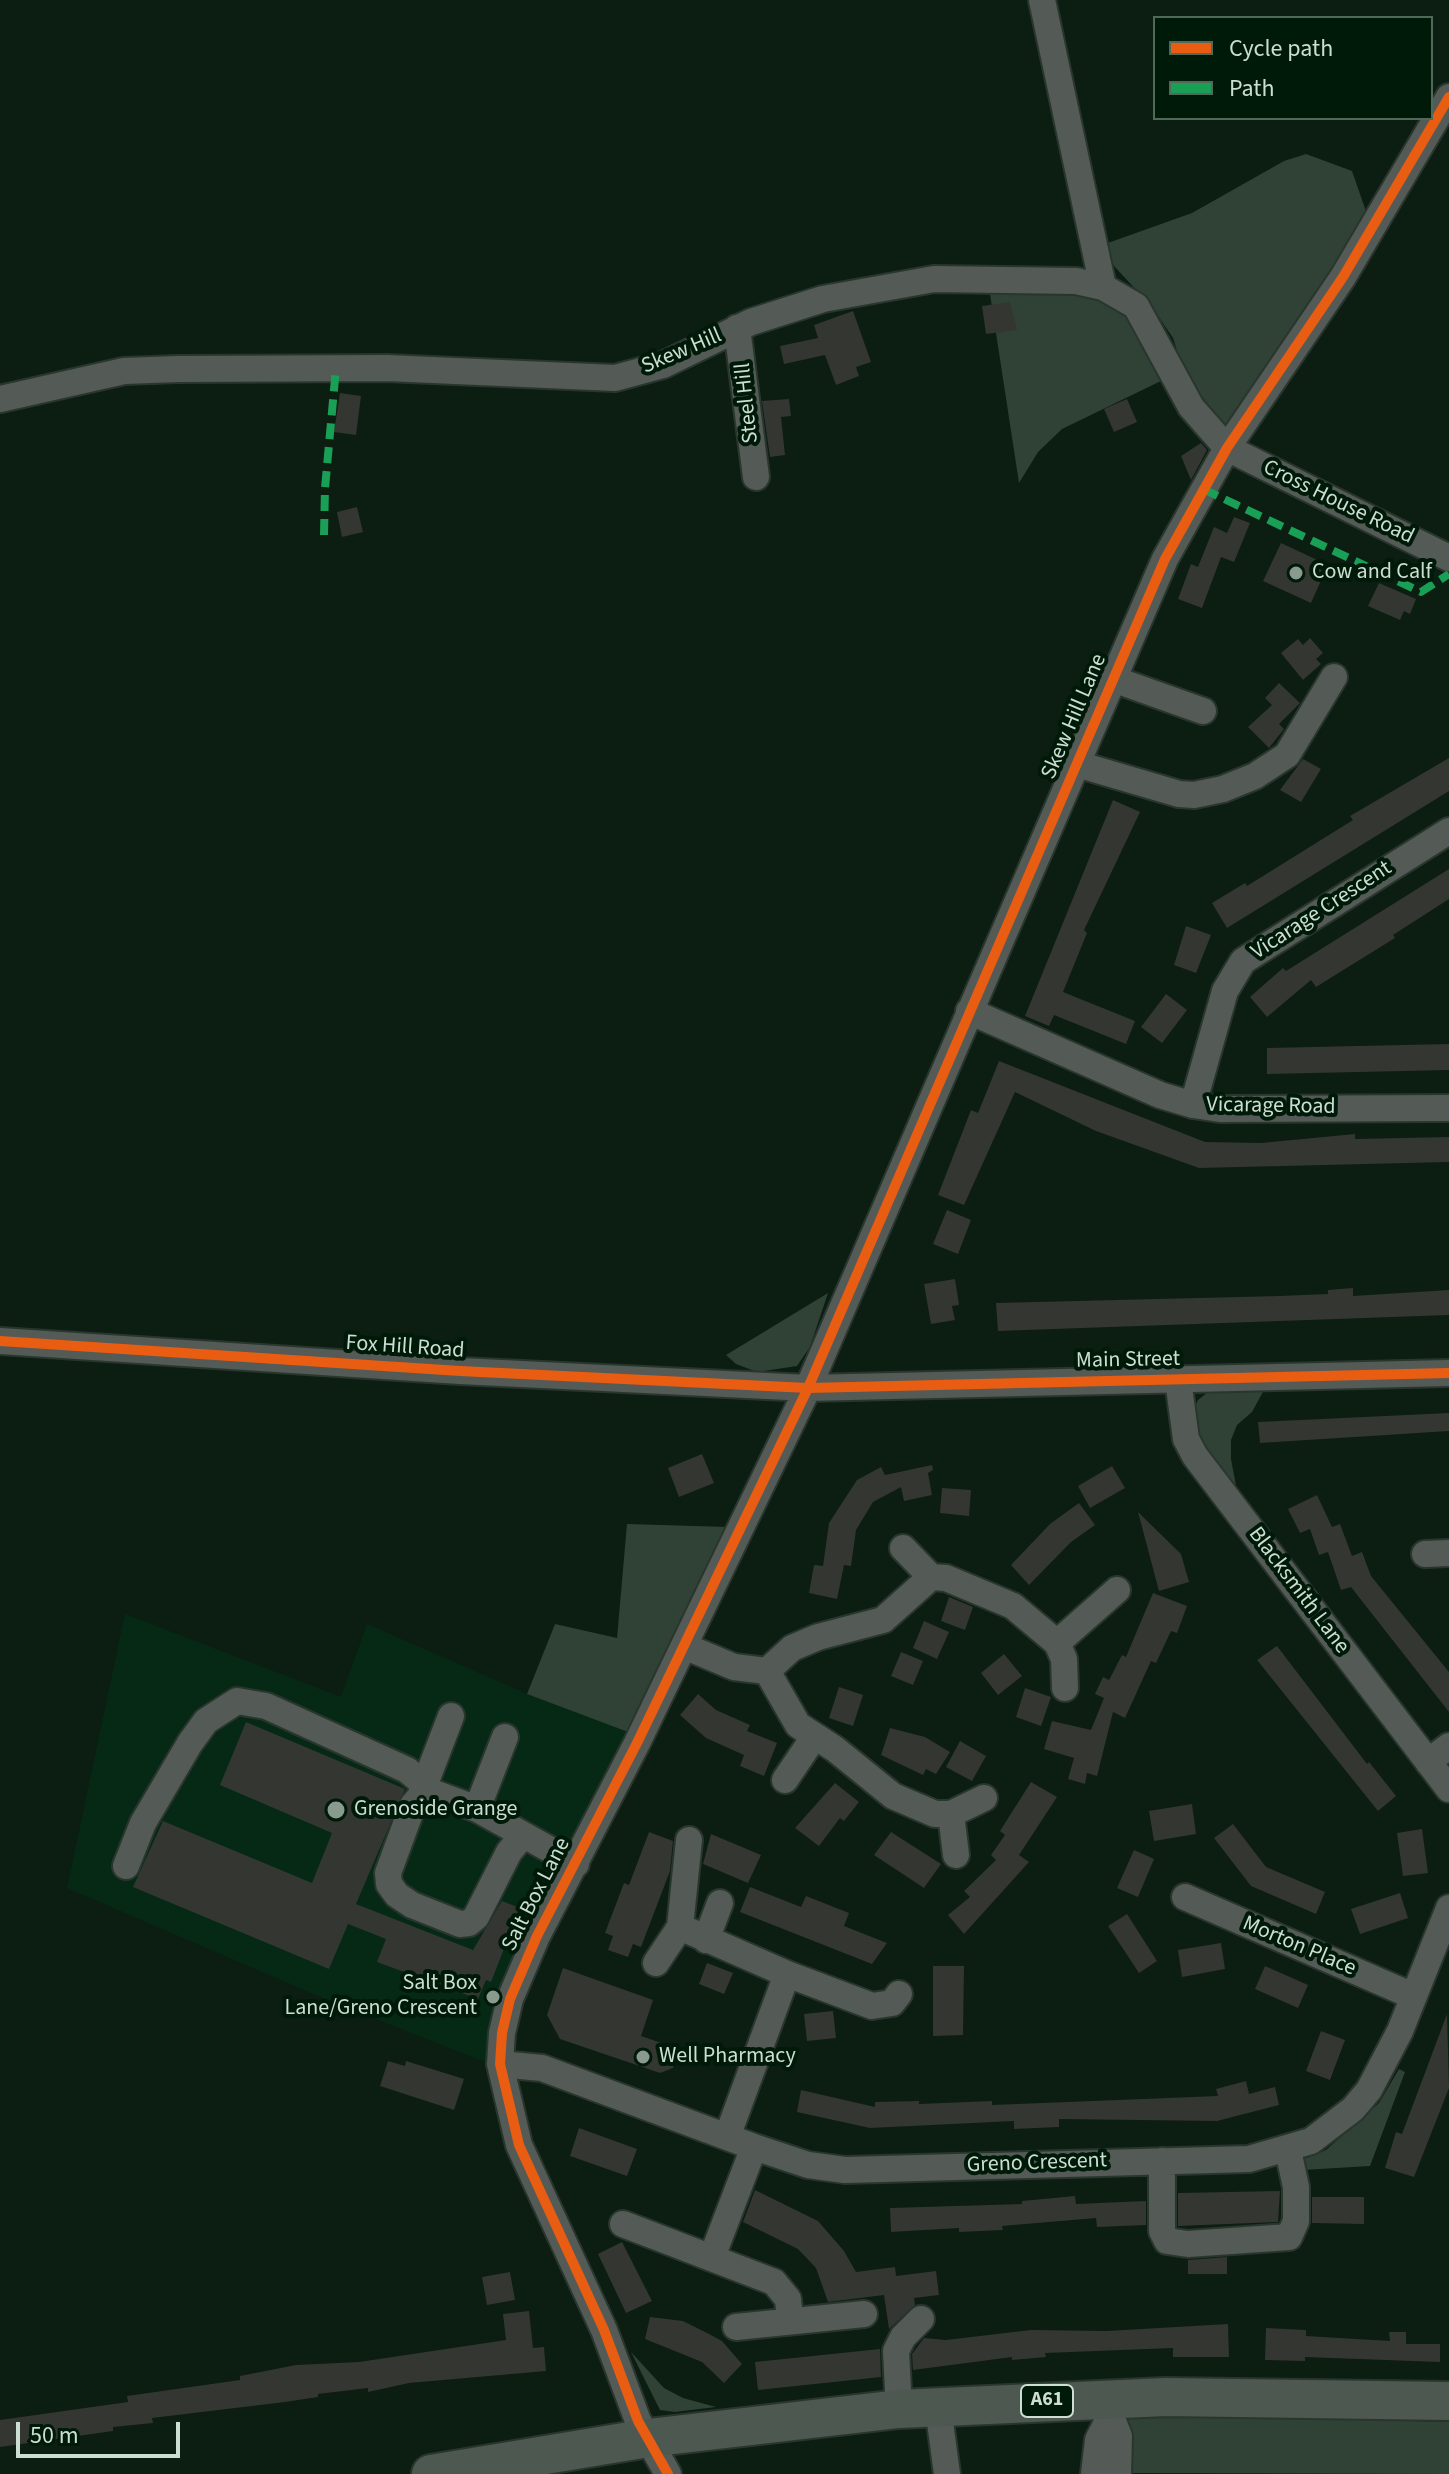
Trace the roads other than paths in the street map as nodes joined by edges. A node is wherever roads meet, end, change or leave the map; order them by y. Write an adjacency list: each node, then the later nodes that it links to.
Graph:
1 (1042, 0): 3 (street)
2 (1449, 97): 6 (street, Skew Hill Lane)
3 (1103, 287): 4 (street, Skew Hill); 6 (street, Skew Hill)
4 (737, 328): 5 (street, Skew Hill); 7 (street, Steel Hill)
5 (0, 399)
6 (1227, 448): 8 (street, Cross House Road); 10 (street, Skew Hill Lane)
7 (756, 477)
8 (1449, 558)
9 (1334, 677): 12 (street)
10 (1113, 679): 11 (street); 12 (street, Skew Hill Lane)
11 (1203, 711)
12 (1077, 764): 14 (street, Skew Hill Lane)
13 (1449, 831): 15 (street, Vicarage Crescent)
14 (969, 1011): 15 (street, Vicarage Road); 20 (street, Skew Hill Lane)
15 (1193, 1105): 16 (street, Vicarage Road)
16 (1449, 1108)
17 (0, 1341): 20 (street, Fox Hill Road)
18 (1449, 1373): 19 (street, Main Street)
19 (1178, 1380): 20 (street, Main Street); 32 (street, Blacksmith Lane)
20 (808, 1388): 25 (street, Salt Box Lane)
21 (903, 1548): 22 (street)
22 (931, 1577): 24 (street); 26 (street)
23 (1117, 1590): 24 (street)
24 (1057, 1643): 27 (street)
25 (684, 1646): 26 (street); 42 (street, Salt Box Lane)
26 (767, 1671): 30 (street)
27 (1065, 1688)
28 (451, 1716): 35 (street)
29 (505, 1737): 37 (street)
30 (814, 1737): 33 (street); 38 (street)
31 (1449, 1746): 32 (street)
32 (1428, 1762): 34 (street, Blacksmith Lane)
33 (785, 1780)
34 (1449, 1789)
35 (424, 1791): 37 (street); 39 (street); 43 (street)
36 (984, 1798): 38 (street)
37 (477, 1809): 39 (street)
38 (951, 1814): 41 (street)
39 (523, 1835): 42 (street)
40 (689, 1840): 47 (street)
41 (956, 1855)
42 (576, 1864): 53 (street, Salt Box Lane)
43 (126, 1866)
44 (1185, 1897): 52 (street, Morton Place)
45 (720, 1903): 48 (street)
46 (1449, 1908): 52 (street, Greno Crescent)
47 (680, 1927): 48 (street); 49 (street)
48 (706, 1940): 50 (street)
49 (656, 1963)
50 (787, 1974): 51 (street); 54 (street)
51 (899, 1994)
52 (1413, 1996): 56 (street, Greno Crescent)
53 (500, 2064): 54 (street, Greno Crescent); 68 (street, Salt Box Lane)
54 (727, 2137): 55 (street, Greno Crescent)
55 (754, 2147): 57 (street, Greno Crescent); 59 (street)
56 (1288, 2150): 57 (street, Greno Crescent); 57 (street)
57 (1162, 2161)
58 (623, 2224): 59 (street)
59 (712, 2257): 62 (street)
60 (864, 2314): 62 (street)
61 (921, 2319): 67 (street)
62 (790, 2320): 63 (street)
63 (736, 2327)
64 (1449, 2401): 66 (highway, A61)
65 (938, 2407): 66 (highway, A61); 67 (highway, A61); 71 (street)
66 (1115, 2408): 72 (street); 73 (street)
67 (899, 2409): 68 (highway, A61)
68 (648, 2438): 69 (highway, A61); 70 (street, Salt Box Lane)
69 (431, 2474)
70 (668, 2474)
71 (947, 2474)
72 (1094, 2474)
73 (1118, 2474)

